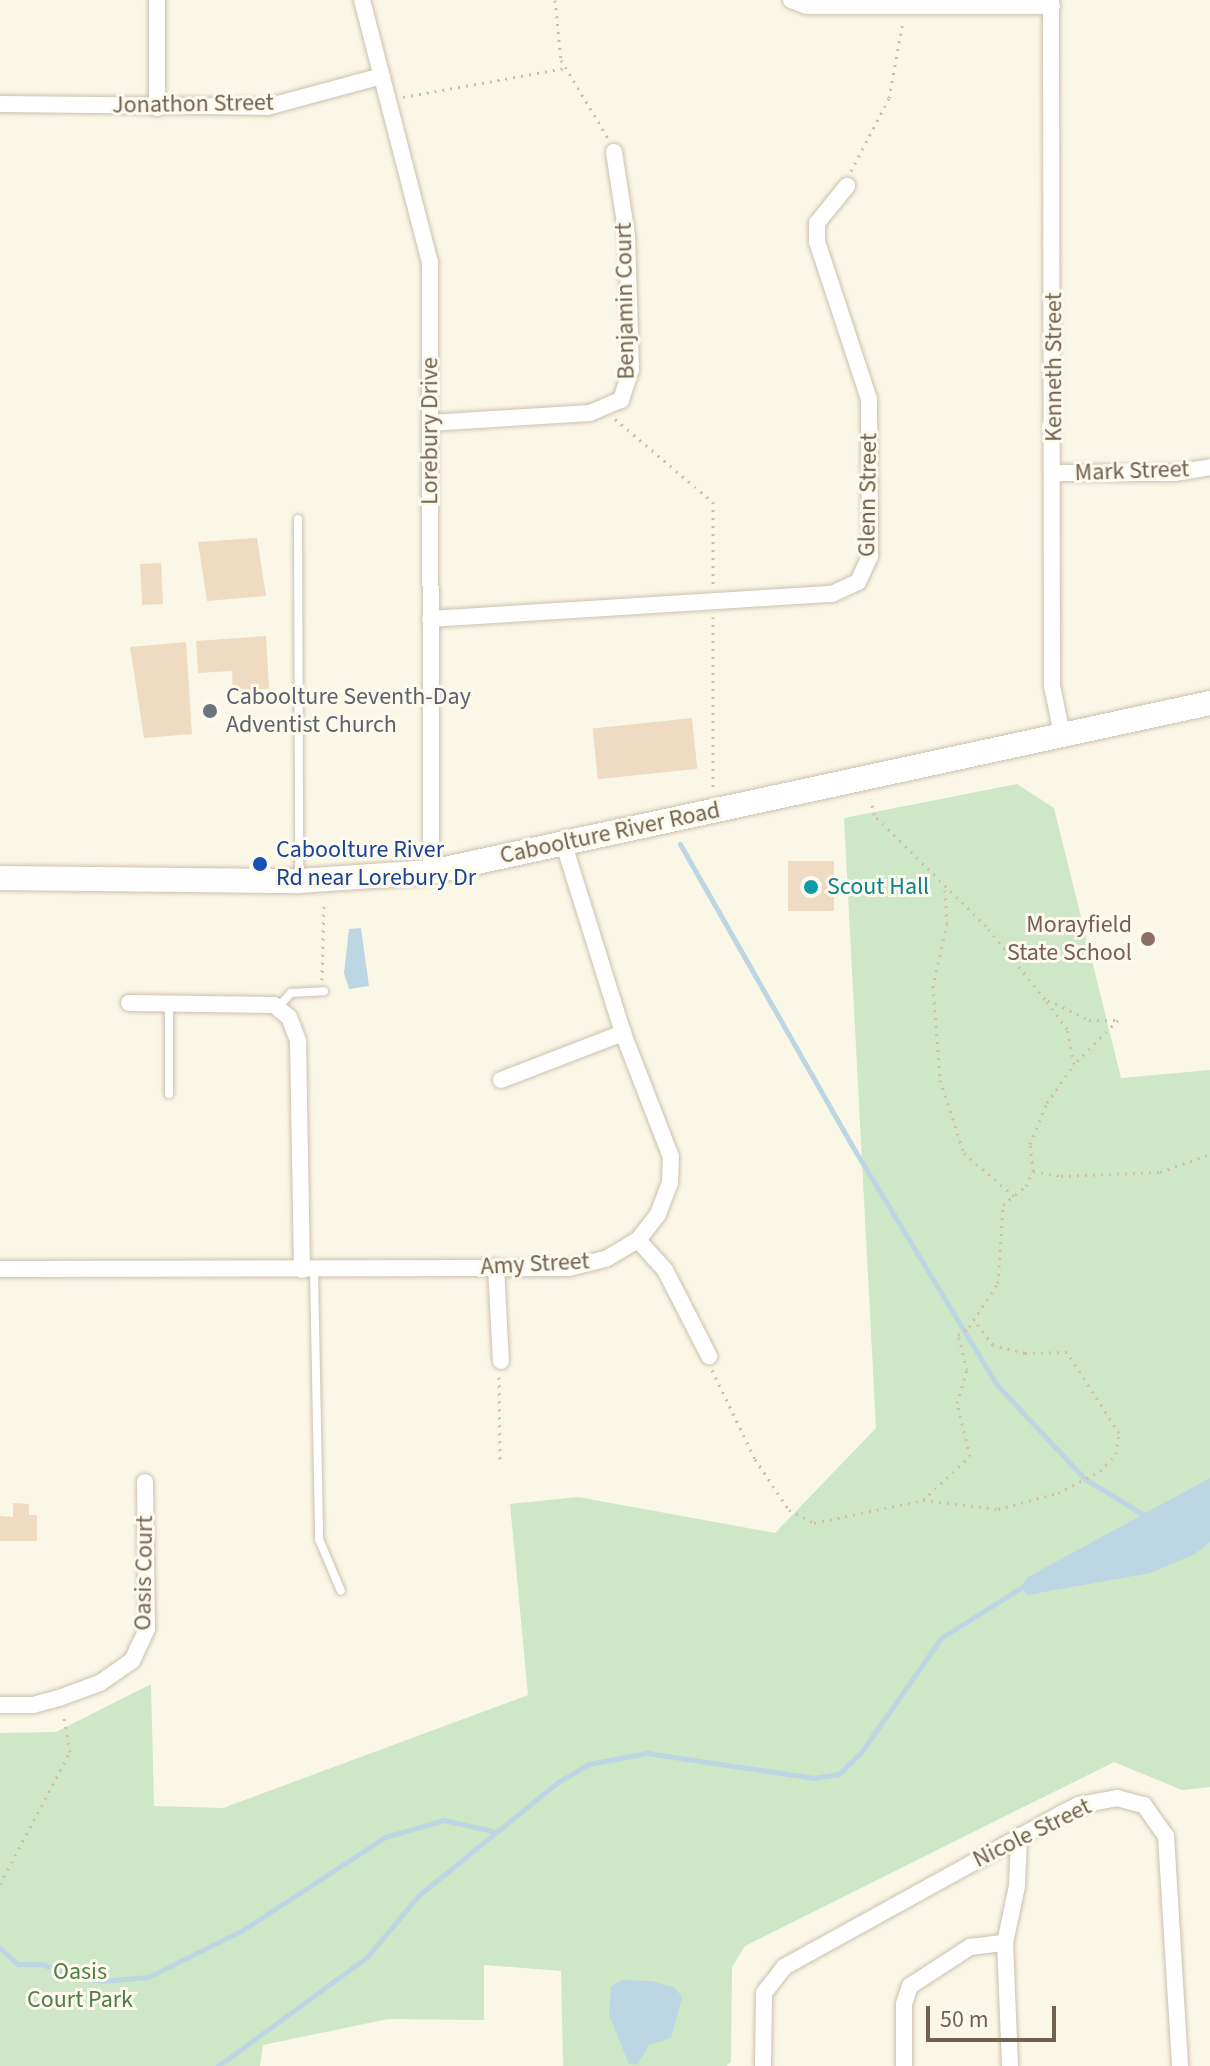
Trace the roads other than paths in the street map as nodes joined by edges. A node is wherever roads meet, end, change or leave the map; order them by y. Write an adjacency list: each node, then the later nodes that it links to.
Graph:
1 (157, 0): 7 (street)
2 (362, 0): 5 (street, Lorebury Drive)
3 (791, 0): 4 (street)
4 (1052, 3): 12 (street, Kenneth Street)
5 (382, 76): 7 (street, Jonathon Street); 10 (street, Lorebury Drive)
6 (0, 104): 7 (street, Jonathon Street)
7 (157, 108)
8 (614, 152): 10 (street, Benjamin Court)
9 (847, 186): 14 (street, Glenn Street)
10 (430, 423): 14 (street, Lorebury Drive)
11 (1210, 467): 12 (street, Mark Street)
12 (1054, 473): 16 (street, Kenneth Street)
13 (298, 519): 20 (lane)
14 (430, 619): 18 (street, Lorebury Drive)
15 (1210, 703): 16 (main road, Caboolture River Road)
16 (1062, 734): 17 (main road, Caboolture River Road)
17 (563, 842): 18 (main road, Caboolture River Road); 25 (street, Amy Street)
18 (431, 872): 20 (main road, Caboolture River Road)
19 (0, 878): 20 (main road, Caboolture River Road)
20 (299, 881)
21 (319, 991): 24 (lane)
22 (129, 1003): 23 (street)
23 (169, 1004): 24 (street); 27 (lane)
24 (277, 1008): 31 (street)
25 (623, 1033): 26 (street); 28 (street, Amy Street)
26 (501, 1080)
27 (169, 1094)
28 (638, 1240): 29 (street, Amy Street); 32 (street)
29 (496, 1267): 31 (street, Amy Street); 33 (street)
30 (0, 1269): 31 (street, Amy Street)
31 (308, 1270): 35 (lane)
32 (709, 1356)
33 (501, 1361)
34 (145, 1482): 36 (street, Oasis Court)
35 (341, 1591)
36 (0, 1705)
37 (1019, 1836): 38 (street); 39 (street, Nicole Street); 42 (street, Nicole Street)
38 (1005, 1943): 40 (street); 41 (street)
39 (763, 2066)
40 (904, 2066)
41 (1010, 2066)
42 (1180, 2066)

